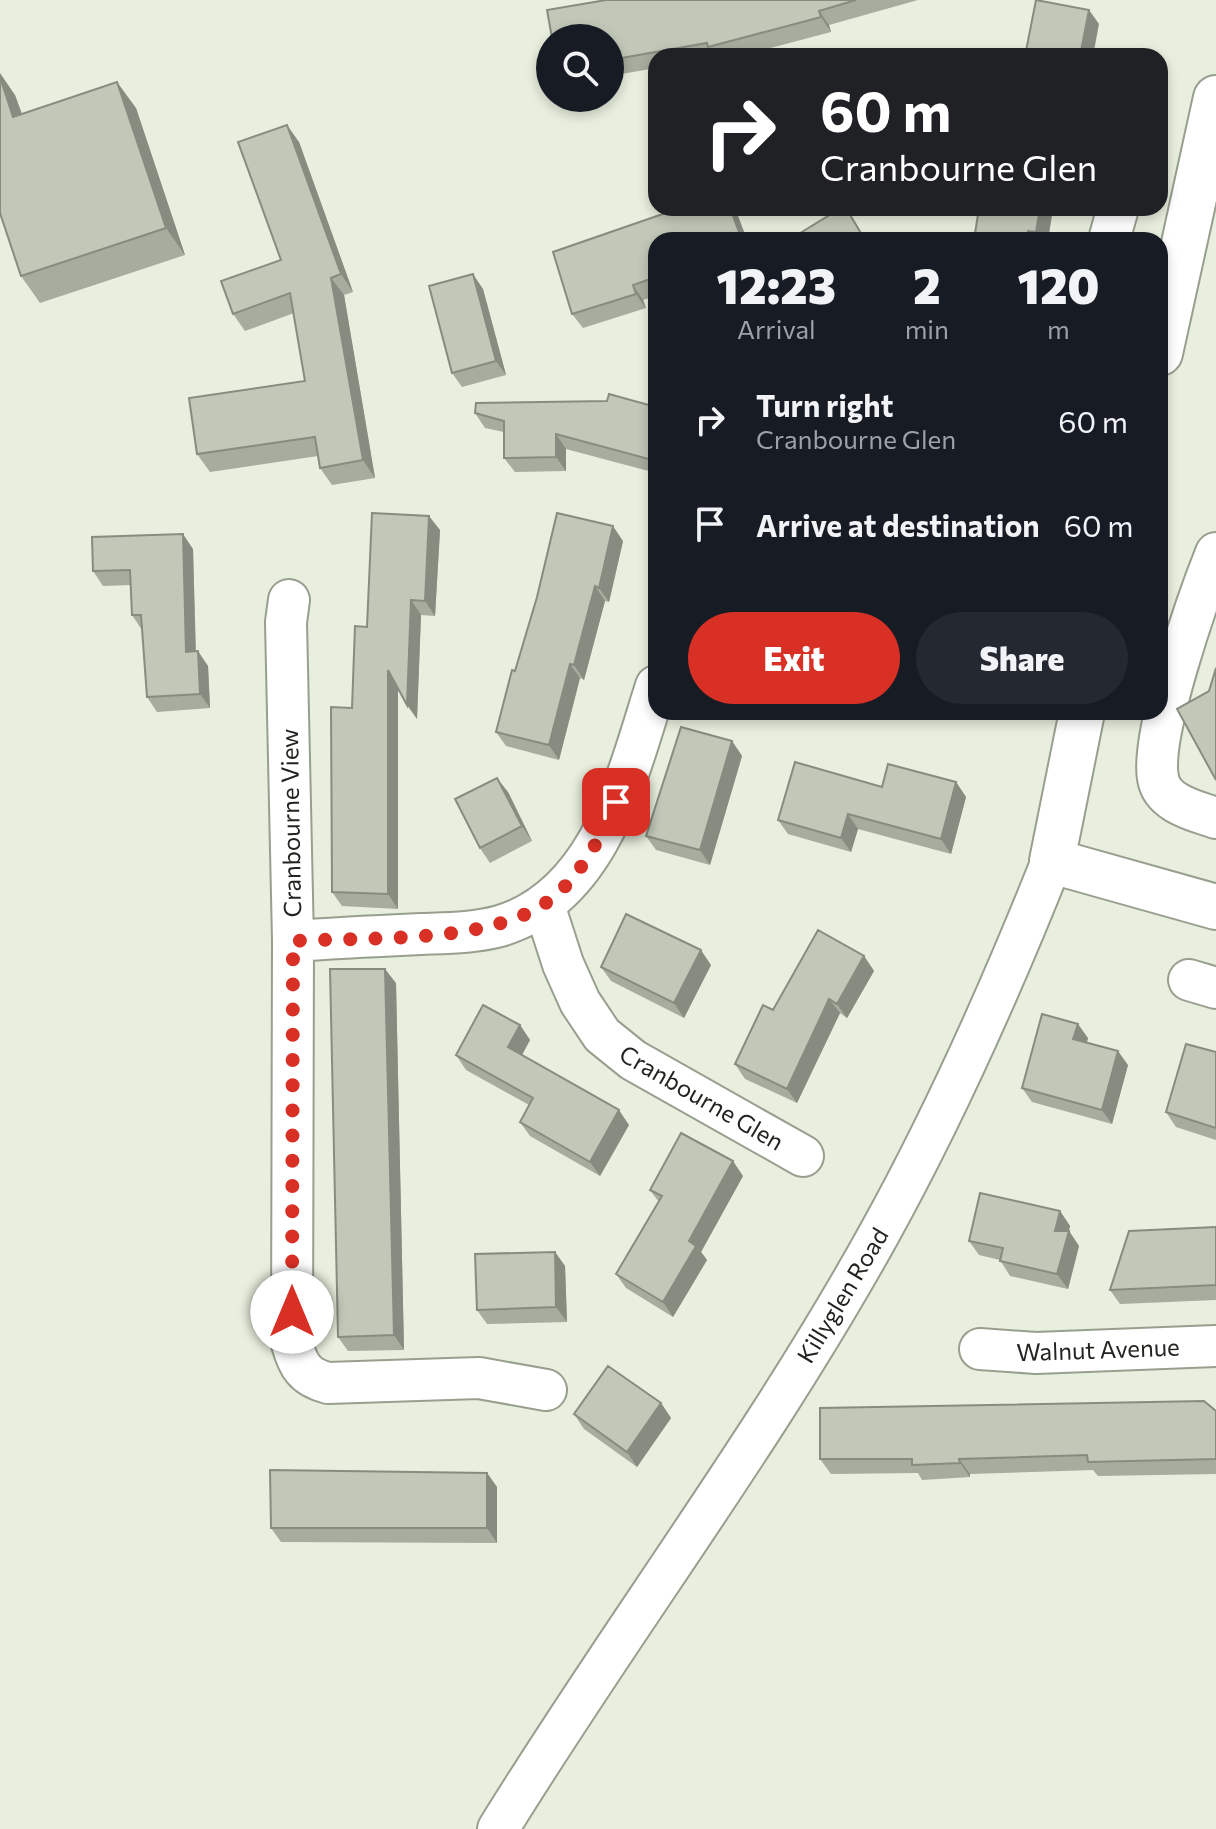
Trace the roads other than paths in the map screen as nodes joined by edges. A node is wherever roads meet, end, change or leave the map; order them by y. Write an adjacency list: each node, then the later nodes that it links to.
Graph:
1 (1216, 98): 2 (street)
2 (1168, 317)
3 (1216, 553): 5 (street)
4 (289, 600): 13 (street, Cranbourne View)
5 (1168, 705)
6 (648, 711): 11 (street)
7 (1080, 720): 10 (street, Killyglen Road)
8 (1164, 720): 9 (street)
9 (1216, 818)
10 (1052, 861): 12 (street); 18 (street, Killyglen Road)
11 (544, 905): 13 (street); 14 (street, Cranbourne Glen)
12 (1216, 907)
13 (293, 941): 17 (street, Cranbourne View)
14 (803, 1156)
15 (1216, 1346): 16 (street, Walnut Avenue)
16 (980, 1349)
17 (546, 1390)
18 (498, 1829)

